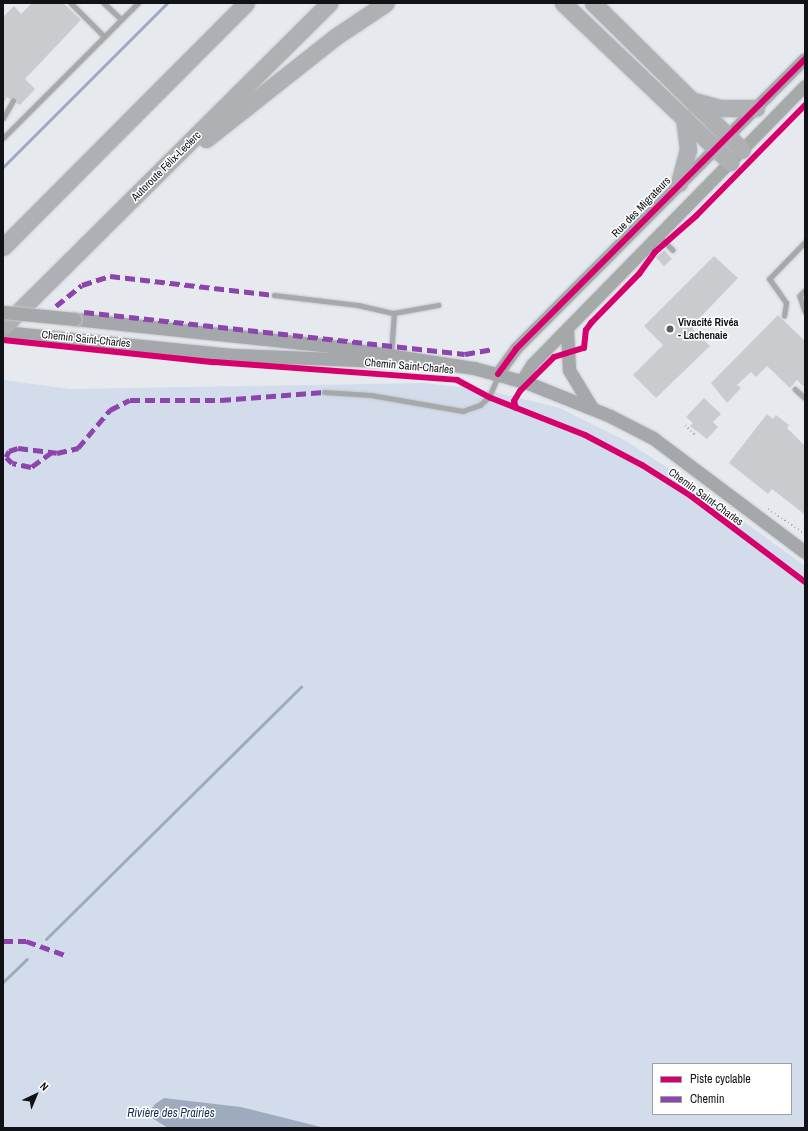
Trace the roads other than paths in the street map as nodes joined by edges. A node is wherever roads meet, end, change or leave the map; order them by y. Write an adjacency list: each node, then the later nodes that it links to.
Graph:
1 (71, 3): 11 (lane)
2 (104, 3): 10 (lane)
3 (138, 3): 10 (lane)
4 (236, 3): 12 (highway)
5 (246, 3): 12 (highway)
6 (329, 3): 24 (highway, Autoroute Félix-Leclerc)
7 (386, 3): 24 (highway)
8 (563, 3): 18 (highway)
9 (593, 3): 16 (highway)
10 (121, 20): 11 (lane)
11 (104, 36): 20 (lane)
12 (203, 47): 27 (highway)
13 (805, 59): 17 (street, Rue des Migrateurs)
14 (805, 86): 22 (street)
15 (13, 100): 19 (lane)
16 (694, 102): 17 (highway); 21 (highway)
17 (756, 108): 21 (street, Rue des Migrateurs)
18 (684, 117): 21 (highway); 23 (highway)
19 (3, 118)
20 (3, 138)
21 (723, 143): 22 (highway); 23 (street, Rue des Migrateurs)
22 (736, 156): 25 (street)
23 (679, 183): 40 (street, Rue des Migrateurs)
24 (145, 188): 36 (highway, Autoroute Félix-Leclerc)
25 (658, 235): 28 (lane); 37 (street)
26 (805, 242): 35 (lane)
27 (3, 247)
28 (673, 250)
29 (805, 291): 32 (lane)
30 (274, 295): 34 (lane)
31 (438, 305): 34 (lane)
32 (805, 311)
33 (3, 312): 39 (main road, Chemin Saint-Charles, bridge)
34 (394, 313): 39 (lane)
35 (784, 316)
36 (3, 327)
37 (567, 329): 41 (street); 45 (main road)
38 (3, 332): 39 (main road, Chemin Saint-Charles)
39 (391, 359): 40 (main road, Chemin Saint-Charles)
40 (498, 374): 41 (main road, Chemin Saint-Charles); 43 (lane)
41 (522, 381): 45 (main road, Chemin Saint-Charles)
42 (795, 389): 44 (lane)
43 (324, 392)
44 (805, 398)
45 (592, 408): 46 (main road, Chemin Saint-Charles)
46 (805, 552)

